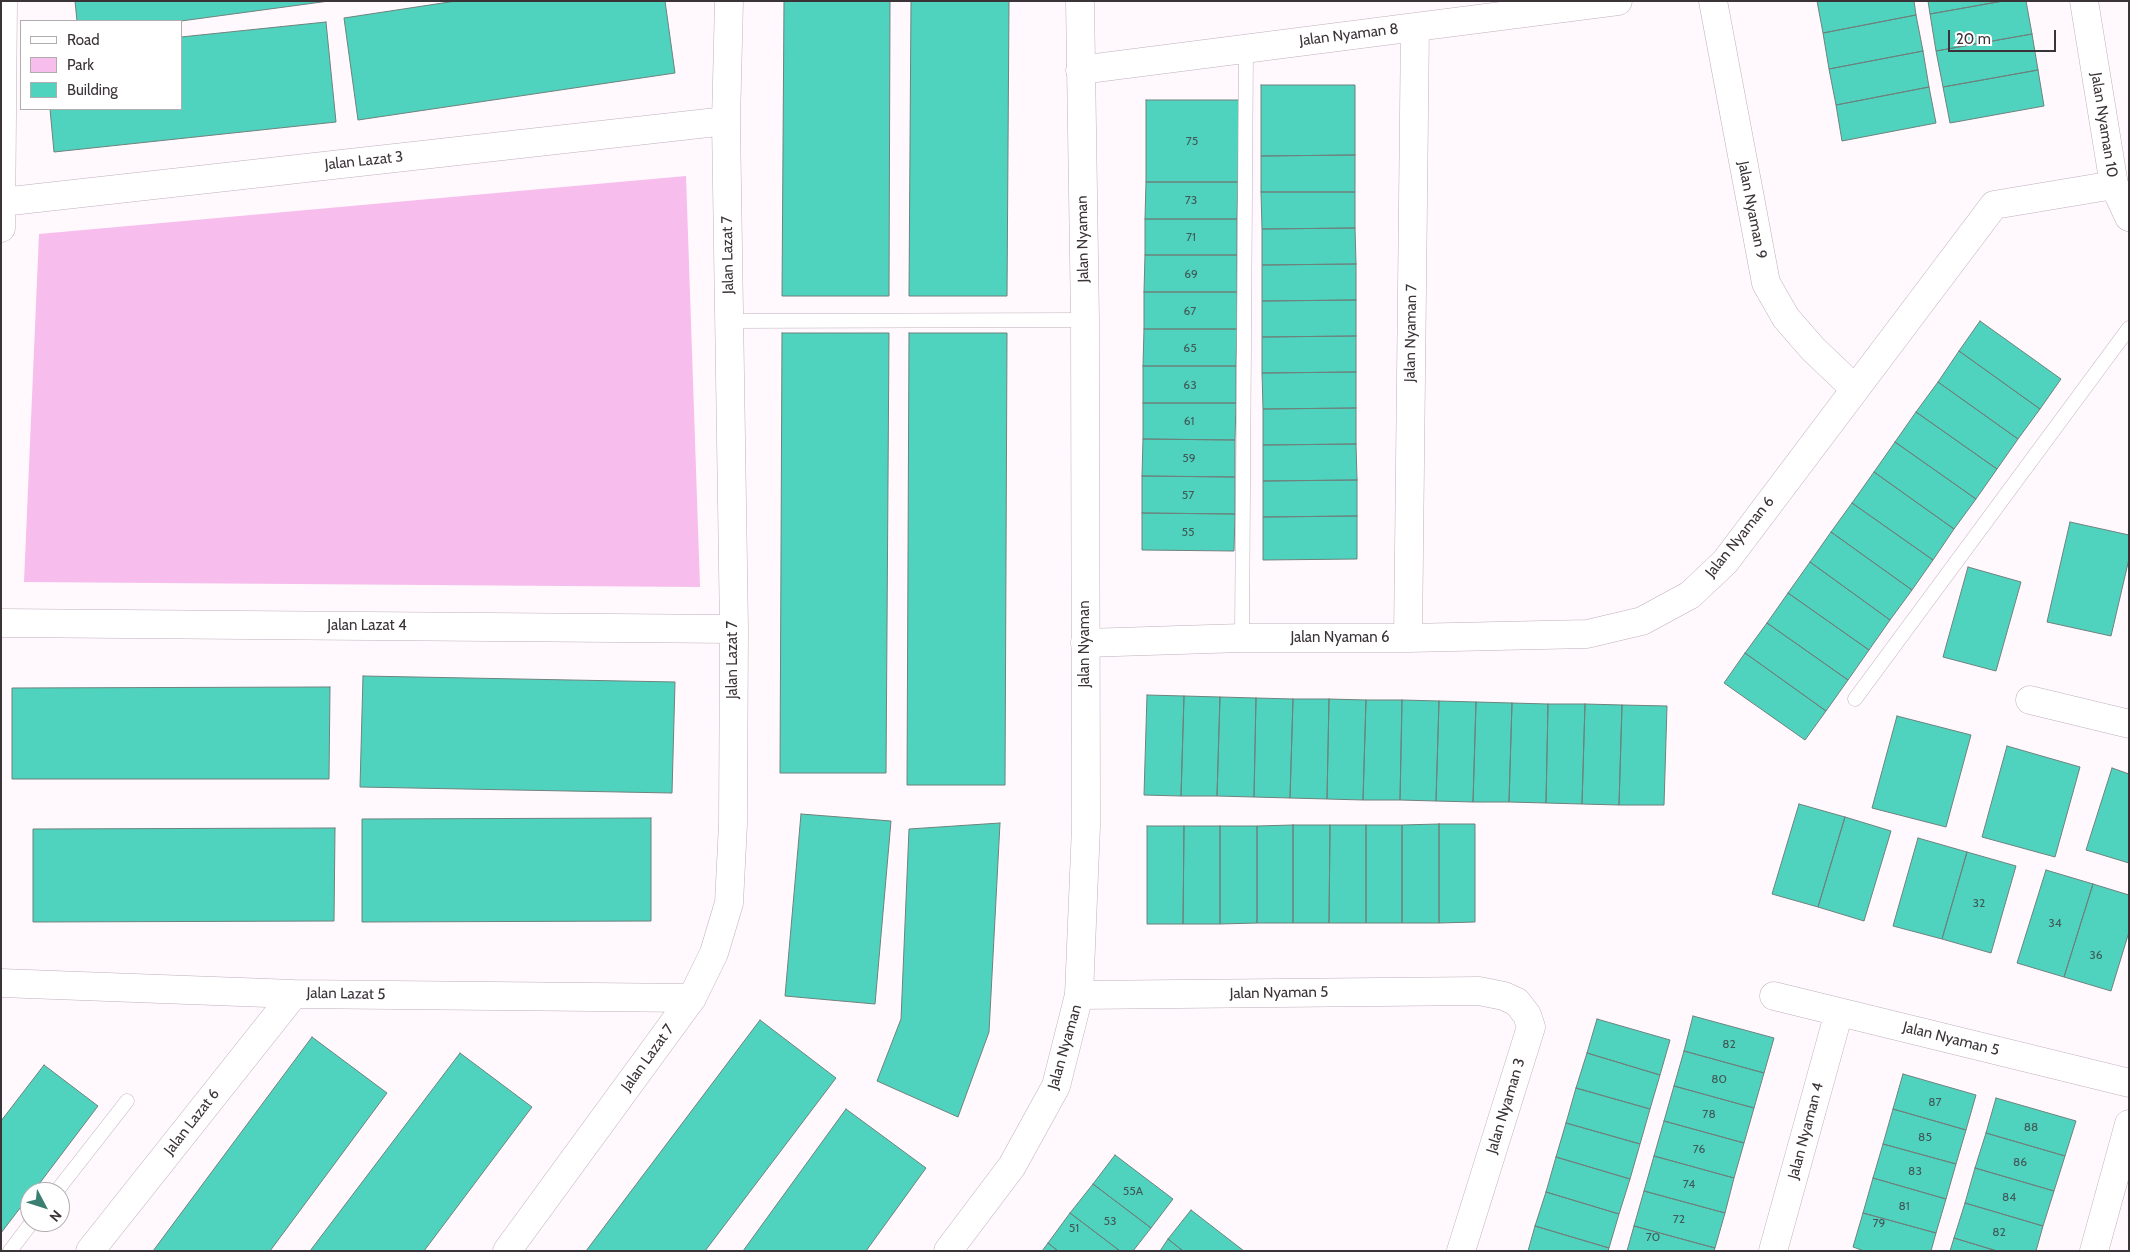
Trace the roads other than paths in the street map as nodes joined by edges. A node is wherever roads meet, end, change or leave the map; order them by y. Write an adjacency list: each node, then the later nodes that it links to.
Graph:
1 (3, 1): 12 (street)
2 (729, 1): 10 (street, Jalan Lazat 7)
3 (1080, 1): 9 (street, Jalan Nyaman)
4 (1618, 1): 7 (street, Jalan Nyaman 8)
5 (1713, 1): 17 (street, Jalan Nyaman 9)
6 (2084, 1): 11 (street, Jalan Nyaman 10)
7 (1414, 27): 8 (street, Jalan Nyaman 8); 21 (street, Jalan Nyaman 7)
8 (1246, 48): 9 (street, Jalan Nyaman 8); 20 (lane)
9 (1080, 70): 14 (street, Jalan Nyaman)
10 (726, 121): 12 (street, Jalan Lazat 3); 15 (street, Jalan Lazat 7)
11 (2114, 185): 13 (street, Jalan Nyaman 10); 17 (street, Jalan Nyaman 6)
12 (2, 215)
13 (2129, 217)
14 (1085, 320): 15 (lane); 22 (street, Jalan Nyaman)
15 (729, 321): 19 (street, Jalan Lazat 7)
16 (2129, 328): 23 (lane)
17 (1855, 389): 21 (street, Jalan Nyaman 6)
18 (1, 623): 19 (street, Jalan Lazat 4)
19 (734, 629): 31 (street, Jalan Lazat 7)
20 (1242, 638): 21 (street, Jalan Nyaman 6); 22 (street, Jalan Nyaman 6)
21 (1408, 638)
22 (1085, 644): 29 (street, Jalan Nyaman)
23 (1855, 699)
24 (2030, 700): 25 (street)
25 (2129, 724)
26 (1, 983): 28 (street, Jalan Lazat 5)
27 (1479, 991): 29 (street, Jalan Nyaman 5); 42 (street, Jalan Nyaman 3)
28 (294, 994): 31 (street, Jalan Lazat 5); 39 (street, Jalan Lazat 6)
29 (1079, 996): 41 (street, Jalan Nyaman)
30 (1774, 996): 32 (street, Jalan Nyaman 5)
31 (692, 998): 40 (street, Jalan Lazat 7)
32 (1839, 1012): 33 (street, Jalan Nyaman 5); 43 (street, Jalan Nyaman 4)
33 (2129, 1083)
34 (127, 1101): 36 (lane)
35 (2129, 1124): 44 (street)
36 (64, 1182)
37 (24, 1232): 38 (lane)
38 (10, 1251)
39 (90, 1251)
40 (507, 1251)
41 (948, 1251)
42 (1461, 1251)
43 (1773, 1251)
44 (2094, 1251)

